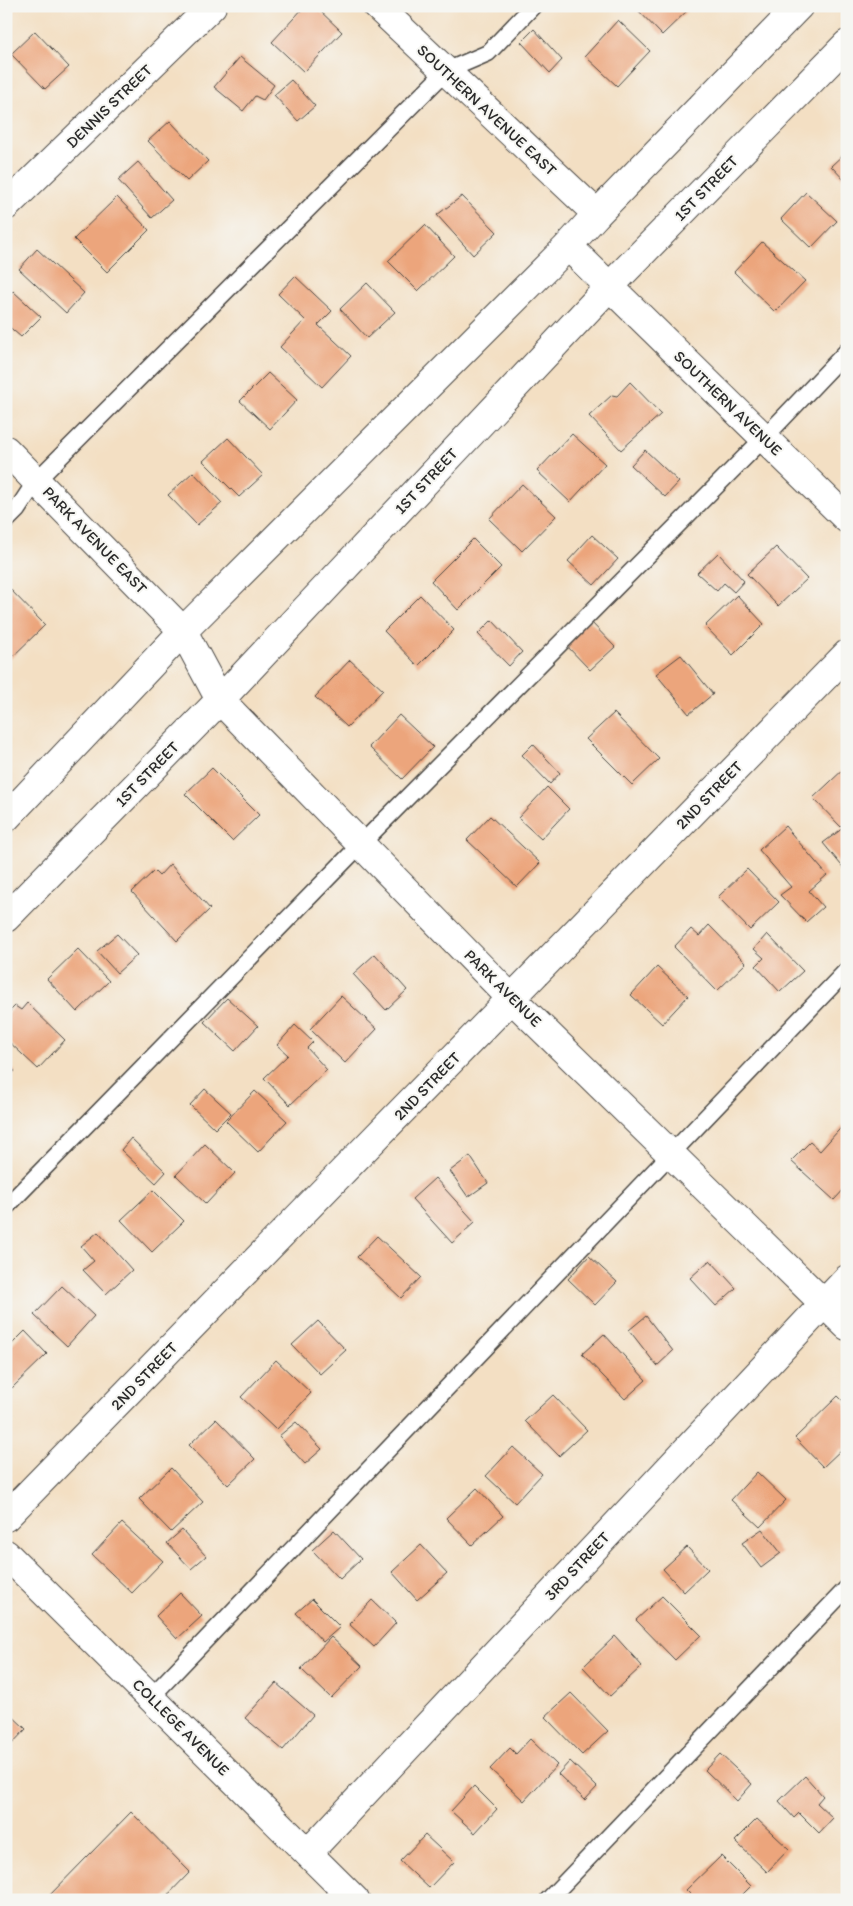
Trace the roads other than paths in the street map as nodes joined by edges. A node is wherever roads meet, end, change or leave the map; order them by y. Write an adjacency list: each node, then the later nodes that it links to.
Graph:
1 (212, 6): 7 (street, DENNIS STREET)
2 (377, 6): 6 (street, SOUTHERN AVENUE EAST)
3 (533, 6): 6 (lane)
4 (799, 6): 8 (street)
5 (847, 44): 10 (street, 1ST STREET)
6 (446, 71): 8 (street, SOUTHERN AVENUE EAST); 14 (lane)
7 (6, 206)
8 (597, 214): 9 (street)
9 (568, 246): 10 (street, SOUTHERN AVENUE); 17 (street)
10 (609, 287): 12 (street, SOUTHERN AVENUE); 19 (street, 1ST STREET)
11 (847, 351): 12 (lane)
12 (764, 438): 15 (street, SOUTHERN AVENUE); 21 (lane)
13 (6, 450): 14 (street, PARK AVENUE EAST)
14 (36, 480): 16 (lane); 17 (street, PARK AVENUE EAST)
15 (847, 519)
16 (6, 521)
17 (183, 631): 19 (street, PARK AVENUE); 20 (street)
18 (847, 654): 24 (street, 2ND STREET)
19 (220, 700): 21 (street, PARK AVENUE); 22 (street, 1ST STREET)
20 (6, 818)
21 (361, 844): 24 (street, PARK AVENUE); 26 (lane)
22 (6, 918)
23 (847, 970): 25 (lane)
24 (512, 998): 25 (street, PARK AVENUE); 30 (street, 2ND STREET)
25 (670, 1153): 28 (street, PARK AVENUE); 33 (lane)
26 (6, 1207)
27 (847, 1279): 28 (street, 3RD STREET)
28 (823, 1303): 29 (street, PARK AVENUE); 34 (street, 3RD STREET)
29 (847, 1326)
30 (6, 1517)
31 (6, 1554): 33 (street, COLLEGE AVENUE)
32 (847, 1588): 36 (lane)
33 (150, 1697): 34 (street, COLLEGE AVENUE)
34 (308, 1853): 35 (street, COLLEGE AVENUE)
35 (355, 1900)
36 (548, 1900)

